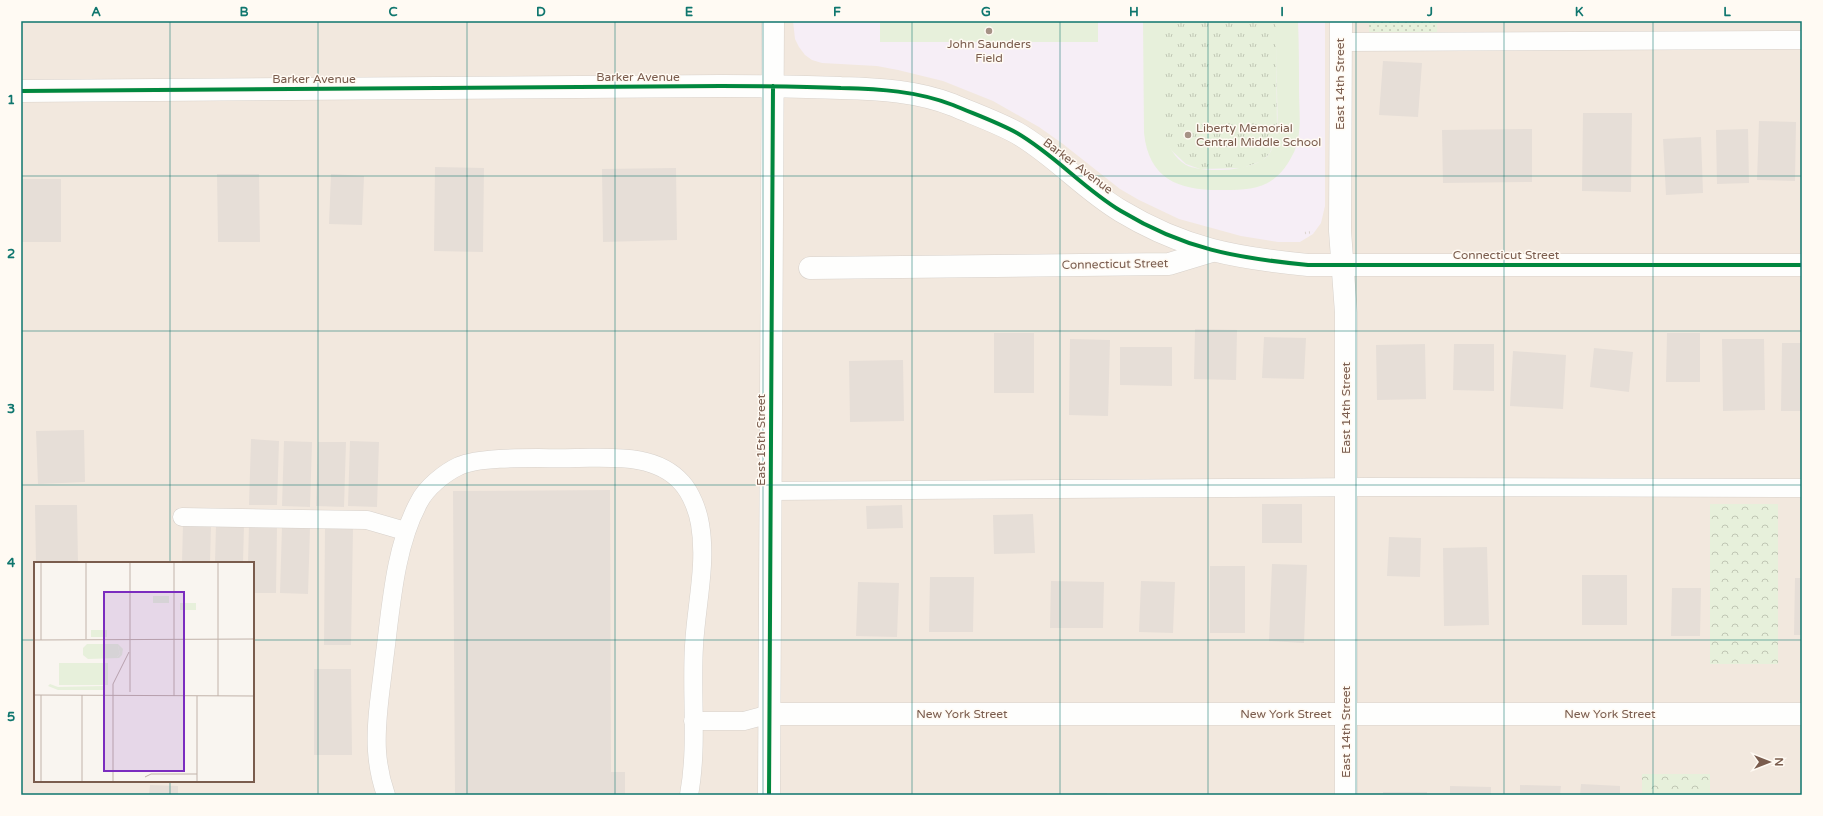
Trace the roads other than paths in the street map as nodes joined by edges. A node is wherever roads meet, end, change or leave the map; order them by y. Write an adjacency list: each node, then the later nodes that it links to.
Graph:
1 (773, 21): 4 (street, East 15th Street)
2 (1341, 31): 3 (lane); 7 (street, East 14th Street)
3 (1802, 40)
4 (773, 86): 5 (street, Barker Avenue); 6 (street, Barker Avenue); 12 (street, East 15th Street)
5 (21, 91)
6 (1212, 251): 7 (street, Connecticut Street); 9 (street, Connecticut Street)
7 (1343, 265): 8 (street, Connecticut Street); 10 (street, East 14th Street)
8 (1802, 265)
9 (810, 268)
10 (1346, 487): 11 (lane); 12 (lane); 16 (street, East 14th Street)
11 (1802, 488)
12 (771, 491): 15 (street, East 15th Street)
13 (182, 517): 14 (lane)
14 (406, 531): 18 (lane); 19 (lane)
15 (770, 714): 16 (street, New York Street); 18 (lane); 21 (street, East 15th Street)
16 (1346, 714): 17 (street, New York Street); 22 (street, East 14th Street)
17 (1802, 714)
18 (693, 721): 20 (lane)
19 (386, 795)
20 (689, 795)
21 (769, 795)
22 (1346, 795)

